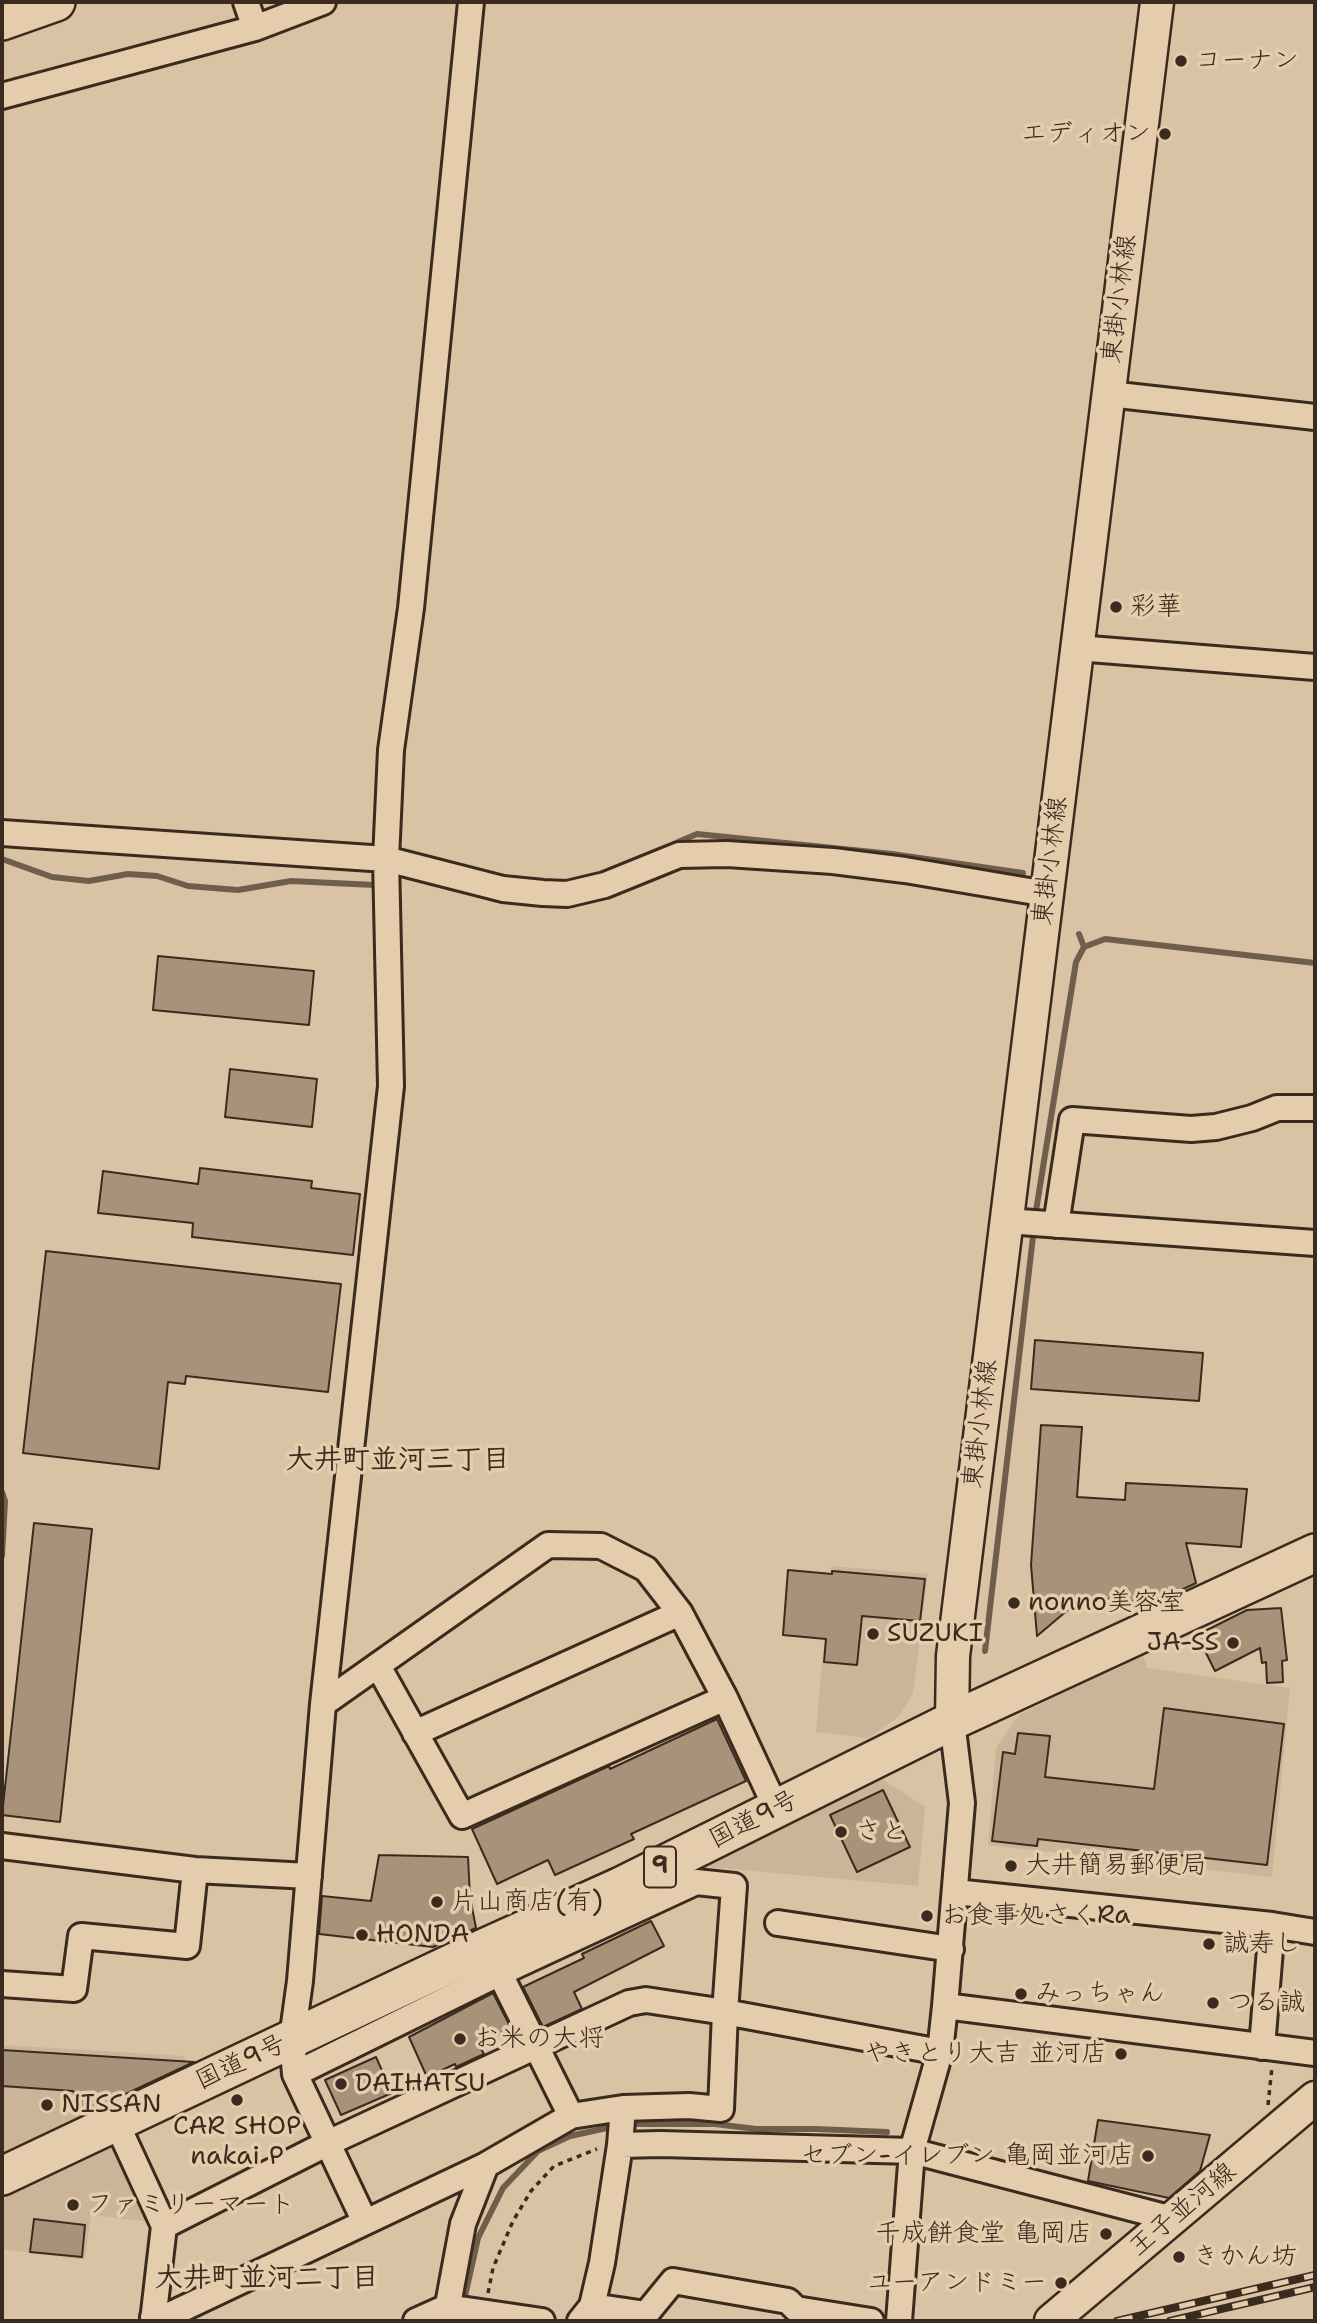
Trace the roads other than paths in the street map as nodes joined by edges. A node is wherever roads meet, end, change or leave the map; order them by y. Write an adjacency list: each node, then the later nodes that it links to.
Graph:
1 (56, 2): 6 (highway)
2 (246, 2): 7 (street)
3 (323, 2): 7 (street)
4 (471, 2): 14 (street)
5 (1157, 2): 9 (main road, 東掛小林線)
6 (2, 21)
7 (256, 27): 8 (street)
8 (2, 96)
9 (1109, 394): 10 (street); 11 (main road, 東掛小林線)
10 (1315, 417)
11 (1076, 648): 12 (street); 15 (main road, 東掛小林線)
12 (1315, 667)
13 (2, 833): 14 (street)
14 (386, 859): 15 (street); 24 (street)
15 (1047, 894): 17 (main road, 東掛小林線)
16 (1315, 1108): 18 (street)
17 (1006, 1221): 18 (street); 25 (main road, 東掛小林線)
18 (1056, 1225): 19 (street)
19 (1315, 1243)
20 (1315, 1553): 25 (highway, 国道9号 / 9)
21 (680, 1613): 22 (street); 23 (street); 26 (street)
22 (377, 1667): 24 (street); 26 (street)
23 (725, 1698): 26 (street); 27 (street)
24 (323, 1704): 30 (street)
25 (952, 1721): 27 (highway, 国道9号 / 9); 31 (street)
26 (415, 1733)
27 (776, 1808): 36 (highway, 国道9号 / 9)
28 (2, 1846): 29 (street)
29 (195, 1870): 30 (street); 37 (street)
30 (309, 1876): 44 (street)
31 (956, 1892): 33 (street); 35 (street)
32 (778, 1923): 35 (street)
33 (1272, 1926): 34 (street); 40 (street)
34 (1315, 1932)
35 (951, 1949): 38 (street)
36 (493, 1960): 39 (street); 41 (street); 44 (highway, 国道9号 / 9)
37 (2, 1984)
38 (945, 2006): 40 (street); 42 (street)
39 (725, 2012): 41 (street); 42 (street); 46 (street)
40 (1268, 2047): 43 (street)
41 (537, 2048): 47 (street); 49 (street)
42 (940, 2052): 51 (street)
43 (1315, 2053)
44 (294, 2057): 48 (highway, 国道9号 / 9); 49 (street)
45 (1315, 2098): 54 (main road, 王子並河線)
46 (624, 2108): 47 (street); 50 (street)
47 (572, 2116): 52 (street)
48 (116, 2122): 53 (highway, 国道9号 / 9); 56 (street)
49 (328, 2143): 55 (street); 56 (street)
50 (620, 2145): 51 (street); 58 (street)
51 (912, 2151): 54 (street); 64 (street)
52 (486, 2165): 55 (street); 57 (street)
53 (2, 2176)
54 (1173, 2218): 65 (main road, 王子並河線)
55 (365, 2222): 60 (street)
56 (164, 2225): 60 (street)
57 (446, 2314): 59 (street); 61 (street)
58 (586, 2314): 63 (street)
59 (483, 2317): 62 (street)
60 (153, 2319)
61 (416, 2321)
62 (542, 2321)
63 (871, 2321)
64 (899, 2321)
65 (1051, 2321)

